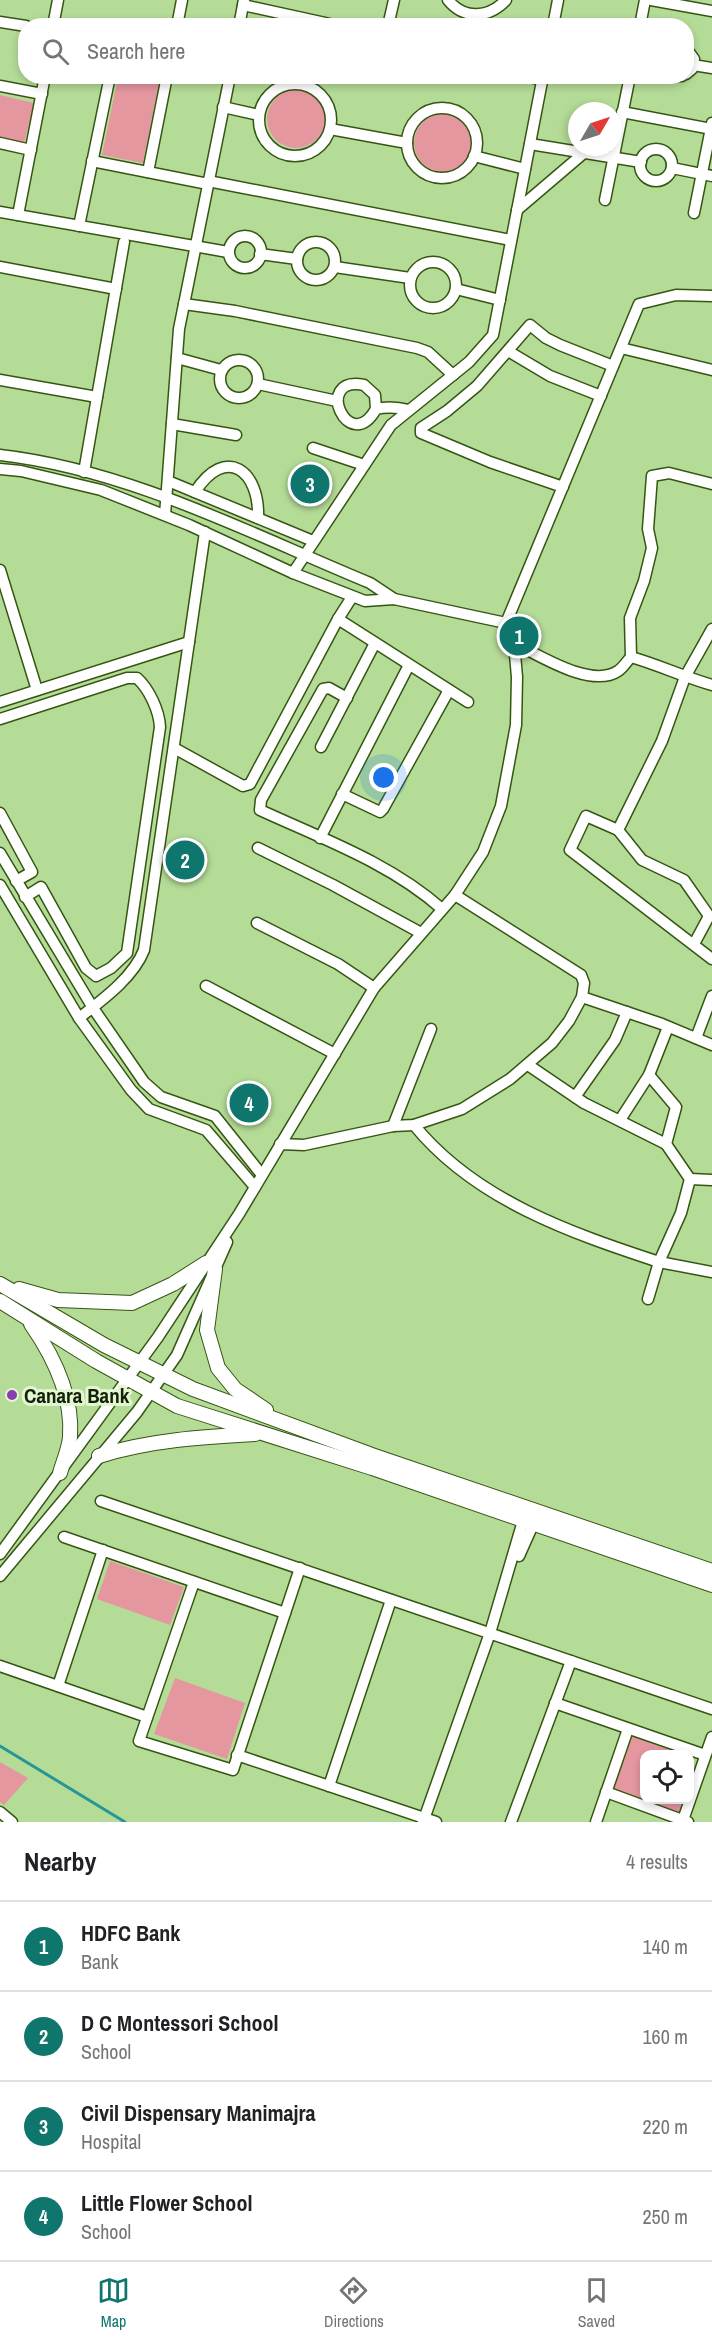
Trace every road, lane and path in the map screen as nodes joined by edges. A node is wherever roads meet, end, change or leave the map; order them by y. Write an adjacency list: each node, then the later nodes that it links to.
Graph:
1 (58, 0): 11 (street)
2 (182, 0): 12 (street)
3 (394, 0): 15 (street)
4 (448, 0): 5 (street)
5 (506, 0)
6 (558, 0): 16 (street)
7 (645, 0): 17 (street)
8 (651, 0): 10 (street)
9 (244, 2): 13 (street); 14 (street)
10 (712, 11)
11 (55, 18)
12 (179, 18)
13 (241, 18)
14 (307, 18)
15 (390, 18)
16 (555, 18)
17 (642, 18)
18 (0, 22): 19 (street)
19 (18, 25)
20 (694, 65): 21 (street)
21 (712, 68)
22 (44, 84): 29 (street)
23 (108, 84): 43 (street)
24 (165, 84): 47 (street)
25 (228, 84): 30 (street)
26 (542, 84): 37 (street)
27 (628, 84): 31 (street)
28 (0, 86): 29 (street)
29 (42, 94): 38 (street)
30 (223, 107): 32 (street); 49 (street)
31 (622, 112): 33 (street)
32 (260, 115): 34 (street); 34 (street)
33 (712, 127): 48 (street)
34 (330, 129): 36 (street)
35 (0, 143): 38 (street)
36 (407, 143): 40 (street); 40 (street)
37 (530, 144): 39 (street); 46 (street)
38 (31, 150): 54 (street)
39 (568, 150)
40 (474, 156): 46 (street)
41 (580, 156): 51 (street)
42 (614, 156): 44 (street); 50 (street)
43 (92, 161): 47 (street); 55 (street)
44 (640, 162): 45 (street); 45 (street)
45 (672, 168): 48 (street)
46 (525, 169): 51 (street)
47 (148, 172): 49 (street)
48 (706, 175): 53 (street)
49 (208, 183): 56 (street); 58 (street)
50 (605, 200)
51 (517, 210): 56 (street)
52 (0, 212): 54 (street)
53 (694, 213)
54 (18, 215): 55 (street)
55 (79, 226): 58 (street)
56 (511, 240): 68 (street)
57 (124, 242): 65 (street)
58 (196, 246): 59 (street); 69 (street)
59 (228, 252): 60 (street); 60 (street)
60 (260, 254): 61 (street)
61 (297, 259): 63 (street); 63 (street)
62 (0, 267): 65 (street)
63 (335, 267): 64 (street)
64 (410, 278): 66 (street); 66 (street)
65 (116, 289): 80 (street)
66 (456, 289): 68 (street)
67 (712, 296): 70 (street)
68 (500, 300): 76 (street)
69 (184, 304): 72 (street); 76 (street)
70 (621, 348): 73 (street); 75 (street)
71 (508, 351): 73 (street); 79 (street); 93 (street)
72 (177, 358): 74 (street); 84 (street)
73 (614, 366): 79 (street)
74 (221, 370): 78 (street); 78 (street)
75 (712, 370)
76 (453, 375): 83 (street)
77 (0, 380): 80 (street)
78 (258, 384): 81 (street)
79 (601, 396): 93 (street)
80 (97, 397): 90 (street)
81 (338, 401): 82 (street); 82 (street)
82 (376, 410): 83 (street)
83 (409, 410): 88 (street)
84 (172, 424): 85 (street); 91 (street)
85 (236, 435)
86 (314, 448): 88 (street)
87 (0, 455): 90 (street)
88 (364, 465): 99 (street)
89 (0, 469): 96 (street)
90 (84, 472): 95 (street)
91 (168, 481): 94 (street); 95 (street)
92 (712, 484): 111 (street)
93 (562, 487): 106 (street)
94 (195, 492): 97 (street); 97 (street)
95 (167, 499): 96 (street); 100 (street)
96 (165, 515): 98 (street)
97 (258, 518): 99 (street)
98 (205, 532): 102 (street); 108 (street)
99 (313, 541): 100 (street)
100 (303, 555): 102 (street); 104 (street)
101 (0, 570): 115 (street)
102 (293, 573): 103 (street)
103 (352, 597): 104 (street); 105 (street)
104 (394, 599): 106 (street)
105 (338, 619): 109 (street); 122 (street)
106 (506, 623): 110 (street)
107 (712, 629): 113 (street)
108 (189, 642): 115 (street); 122 (street)
109 (375, 643): 112 (street); 117 (street)
110 (514, 643): 111 (street); 133 (street)
111 (631, 657): 113 (street)
112 (409, 665): 116 (street); 123 (street)
113 (685, 677): 114 (street); 125 (street)
114 (712, 685)
115 (37, 690): 118 (street)
116 (449, 690): 119 (street); 123 (street)
117 (346, 698): 121 (street); 126 (street)
118 (0, 702)
119 (468, 702)
120 (0, 719): 132 (street)
121 (321, 747)
122 (174, 748): 145 (street)
123 (342, 794): 126 (street)
124 (0, 813): 129 (street)
125 (618, 831): 136 (street); 139 (street)
126 (320, 838): 135 (street)
127 (258, 848): 138 (street)
128 (0, 853): 130 (street)
129 (32, 872): 130 (street); 132 (street)
130 (16, 881): 134 (street)
131 (0, 885): 147 (street)
132 (41, 887): 134 (street)
133 (454, 895): 135 (street); 144 (street)
134 (25, 897): 145 (street)
135 (442, 909): 138 (street)
136 (711, 916): 139 (street)
137 (257, 923): 142 (street)
138 (421, 933): 142 (street)
139 (694, 944): 140 (street)
140 (712, 959)
141 (206, 986): 152 (street)
142 (374, 988): 152 (street)
143 (712, 995): 150 (street)
144 (582, 997): 146 (street); 153 (street)
145 (93, 1008): 147 (street); 161 (street)
146 (627, 1012): 148 (street); 155 (street)
147 (79, 1018): 164 (street)
148 (668, 1027): 150 (street); 154 (street)
149 (431, 1029): 158 (street)
150 (696, 1038): 151 (street)
151 (712, 1045)
152 (335, 1054): 159 (street)
153 (528, 1065): 155 (street); 157 (street)
154 (649, 1075): 156 (street); 160 (street)
155 (574, 1097): 156 (street)
156 (620, 1120): 160 (street)
157 (414, 1125): 158 (street); 165 (street)
158 (393, 1126): 159 (street)
159 (280, 1144): 161 (street)
160 (666, 1144): 162 (street)
161 (262, 1175): 164 (street)
162 (690, 1179): 163 (street); 165 (street)
163 (712, 1180)
164 (255, 1187): 166 (street)
165 (659, 1262): 167 (street); 169 (street)
166 (211, 1266): 168 (main road); 172 (street); 173 (street); 176 (main road)
167 (712, 1272)
168 (0, 1284): 172 (main road)
169 (648, 1299)
170 (0, 1301): 171 (main road)
171 (28, 1318): 174 (main road); 179 (main road)
172 (140, 1362): 173 (main road); 174 (street)
173 (164, 1374): 175 (street); 176 (main road)
174 (128, 1378): 175 (main road); 179 (street)
175 (151, 1392): 177 (main road); 178 (street)
176 (282, 1422): 181 (main road)
177 (263, 1433): 178 (main road); 181 (main road)
178 (99, 1456): 187 (street)
179 (60, 1473): 184 (street)
180 (102, 1502): 185 (street)
181 (530, 1516): 186 (main road); 189 (main road); 192 (street)
182 (64, 1537): 183 (street)
183 (103, 1550): 188 (street); 195 (street)
184 (0, 1554)
185 (300, 1568): 190 (street); 191 (street)
186 (712, 1571)
187 (0, 1576)
188 (194, 1581): 191 (street); 198 (street)
189 (712, 1585)
190 (392, 1599): 192 (street); 203 (street)
191 (285, 1613): 201 (street)
192 (490, 1633): 193 (street); 206 (street)
193 (571, 1660): 196 (street); 197 (street)
194 (0, 1666): 195 (street)
195 (58, 1686): 198 (street)
196 (555, 1703): 199 (street); 210 (street)
197 (712, 1709)
198 (147, 1717): 201 (street)
199 (628, 1729): 202 (street); 204 (street)
200 (712, 1737): 202 (street)
201 (237, 1755): 203 (street)
202 (705, 1755): 207 (street)
203 (329, 1786): 206 (street)
204 (606, 1792): 207 (street); 211 (street)
205 (0, 1812): 208 (street)
206 (424, 1820): 209 (street)
207 (686, 1821)
208 (12, 1822)
209 (436, 1822)
210 (511, 1822)
211 (596, 1822)

